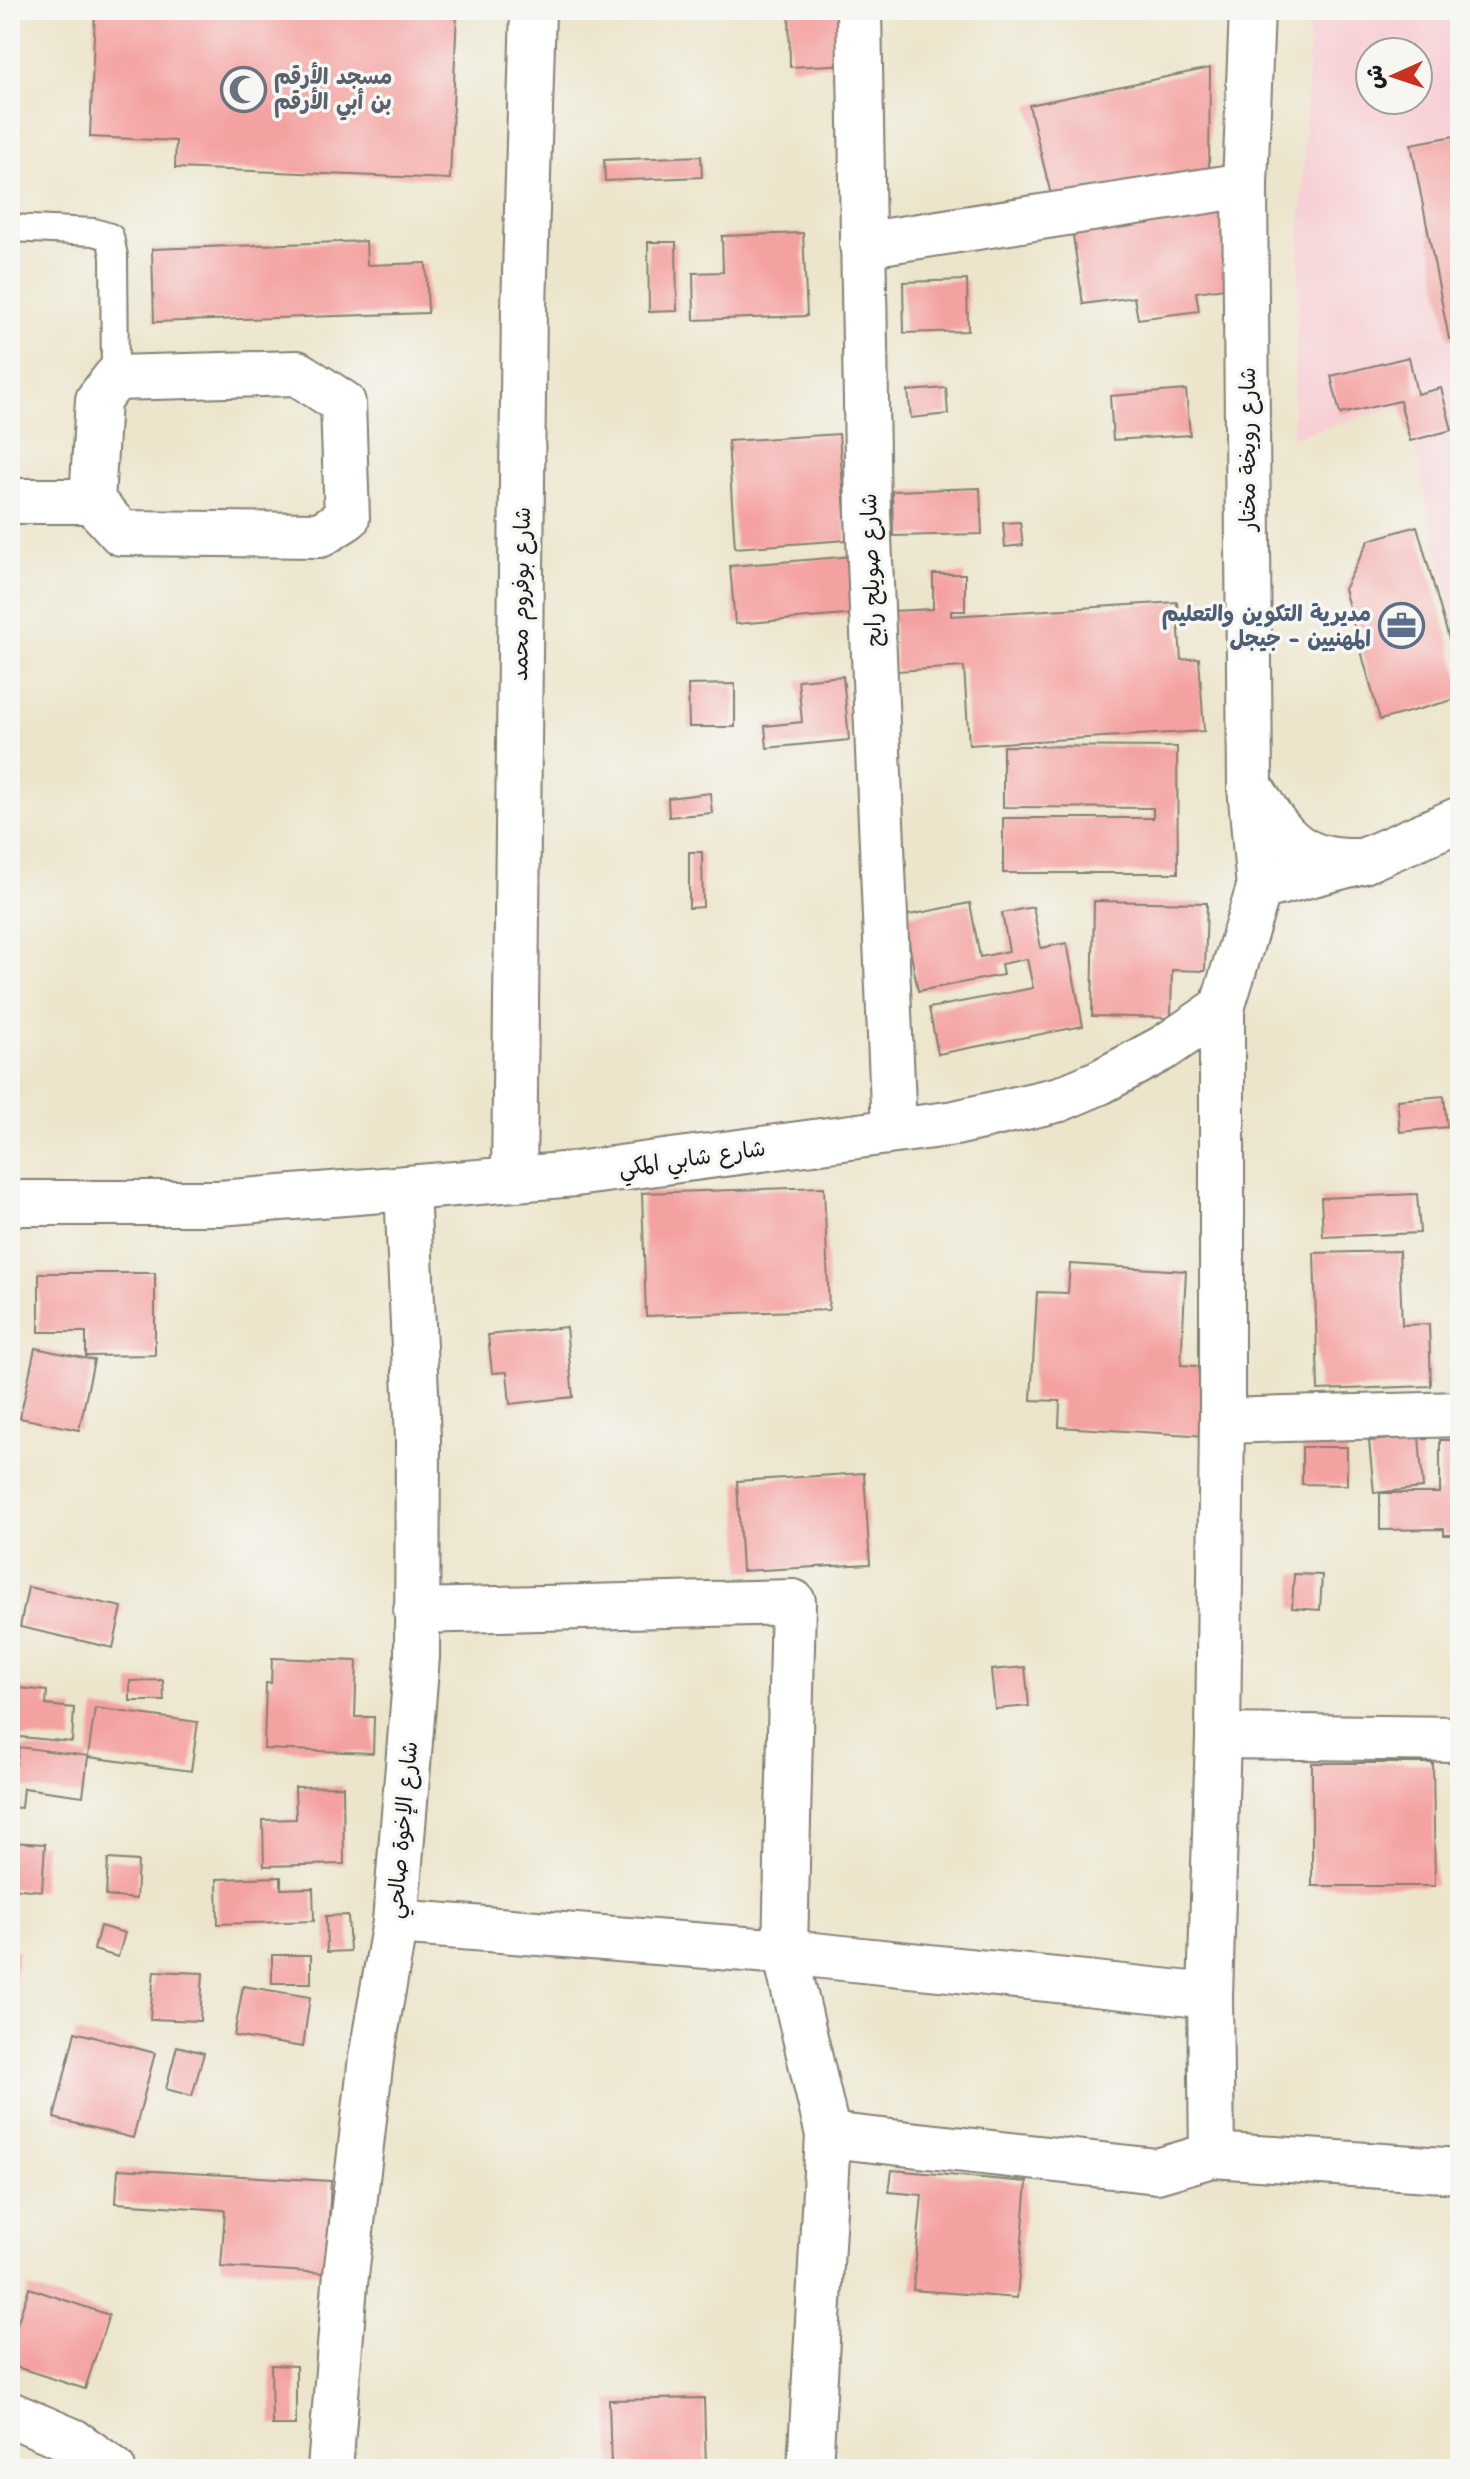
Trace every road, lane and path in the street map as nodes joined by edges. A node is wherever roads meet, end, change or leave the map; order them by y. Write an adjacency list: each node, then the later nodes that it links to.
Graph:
1 (533, 10): 16 (street, شارع بوفروم محمد)
2 (859, 10): 6 (street, شارع صويلح رابح)
3 (1252, 10): 4 (street, شارع رويخة مختار)
4 (1245, 185): 6 (street); 10 (street, شارع رويخة مختار)
5 (10, 228): 7 (lane)
6 (862, 245): 15 (street, شارع صويلح رابح)
7 (115, 378): 9 (street); 9 (street)
8 (10, 501): 9 (street)
9 (92, 501)
10 (1250, 786): 12 (street); 13 (street, شارع رويخة مختار)
11 (1460, 819): 12 (street)
12 (1363, 861): 13 (street)
13 (1259, 888): 14 (street)
14 (1222, 1008): 15 (street, شارع شابي المكي); 20 (street)
15 (894, 1130): 16 (street, شارع شابي المكي)
16 (514, 1179): 17 (street, شارع شابي المكي)
17 (407, 1188): 18 (street, شارع شابي المكي); 21 (street, شارع الإخوة صالحي)
18 (10, 1203)
19 (1460, 1414): 20 (street)
20 (1222, 1421): 22 (street)
21 (416, 1611): 24 (street, شارع الإخوة صالحي); 25 (street)
22 (1218, 1736): 23 (street); 26 (street)
23 (1460, 1739)
24 (395, 1922): 25 (street); 32 (street, شارع الإخوة صالحي)
25 (785, 1952): 26 (street); 27 (street)
26 (1210, 1996): 28 (street)
27 (828, 2135): 28 (street); 33 (street)
28 (1212, 2155): 29 (street)
29 (1460, 2171)
30 (10, 2414): 31 (street)
31 (113, 2469)
32 (330, 2469)
33 (810, 2469)

